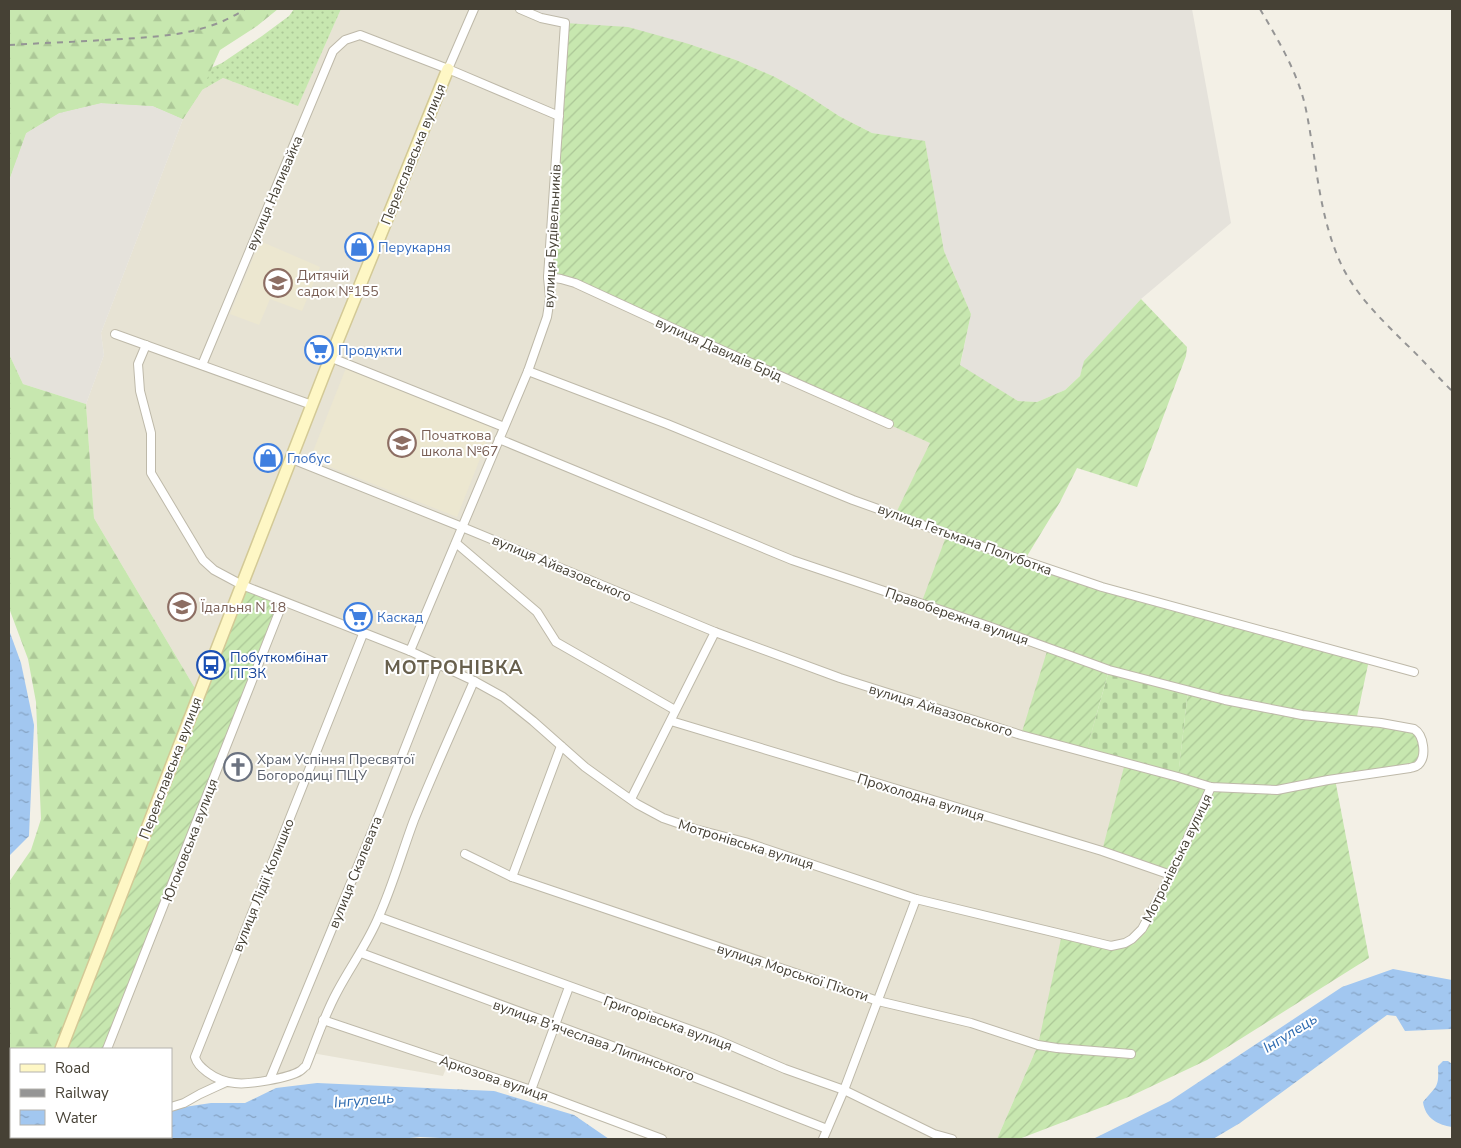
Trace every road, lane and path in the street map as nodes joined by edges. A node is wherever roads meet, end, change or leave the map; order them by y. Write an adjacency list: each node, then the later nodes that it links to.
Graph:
1 (474, 9): 3 (street)
2 (520, 9): 4 (street, вулиця Будівельників)
3 (448, 69): 4 (street); 8 (street, Переяславська вулиця); 9 (street, вулиця Наливайка)
4 (559, 116): 5 (street, вулиця Будівельників)
5 (548, 277): 10 (street, вулиця Будівельників); 12 (street, вулиця Давидів Брід)
6 (115, 334): 7 (street)
7 (146, 345): 9 (street); 18 (street)
8 (332, 358): 11 (street, Переяславська вулиця); 13 (street)
9 (202, 365): 11 (street)
10 (528, 371): 13 (street, вулиця Будівельників); 24 (street, вулиця Гетьмана Полуботка)
11 (312, 405): 15 (street, Переяславська вулиця)
12 (889, 424)
13 (504, 427): 14 (street, вулиця Будівельників)
14 (499, 439): 16 (street, вулиця Будівельників); 28 (street, Правобережна вулиця)
15 (292, 459): 16 (street, вулиця Айвазовського); 18 (street, Переяславська вулиця)
16 (462, 527): 17 (street, вулиця Будівельників); 20 (street, вулиця Айвазовського)
17 (456, 543): 22 (street, вулиця Будівельників); 26 (street)
18 (242, 585): 19 (street, Мотронівська вулиця); 42 (street, Переяславська вулиця)
19 (283, 602): 21 (street, Мотронівська вулиця); 43 (street, Югоковська вулиця)
20 (715, 632): 26 (street); 30 (street, вулиця Айвазовського)
21 (363, 634): 22 (street, Мотронівська вулиця); 46 (street, вулиця Лідії Колишко)
22 (410, 651): 23 (street, Мотронівська вулиця)
23 (438, 664): 25 (street, Мотронівська вулиця); 45 (street, вулиця Скалевата)
24 (1414, 672)
25 (474, 681): 29 (street, Мотронівська вулиця); 36 (street)
26 (676, 710): 27 (street)
27 (671, 721): 31 (street); 33 (street, Прохолодна вулиця)
28 (1422, 744): 30 (street, вулиця Айвазовського)
29 (561, 746): 31 (street, Мотронівська вулиця); 34 (street)
30 (1211, 787): 33 (street, Мотронівська вулиця)
31 (631, 798): 35 (street, Мотронівська вулиця)
32 (465, 854): 34 (street, вулиця Морської Піхоти)
33 (1171, 875): 35 (street, Мотронівська вулиця)
34 (512, 877): 39 (street, вулиця Морської Піхоти)
35 (916, 899): 39 (street)
36 (379, 917): 37 (street); 38 (street, Григорівська вулиця)
37 (361, 953): 40 (street); 41 (street, вулиця В’ячеслава Липинського)
38 (569, 987): 41 (street); 48 (street, Григорівська вулиця)
39 (878, 1001): 44 (street, вулиця Морської Піхоти); 48 (street)
40 (323, 1020): 45 (street); 47 (street, Аркозова вулиця)
41 (555, 1026): 47 (street); 50 (street, вулиця В’ячеслава Липинського)
42 (61, 1048)
43 (107, 1048)
44 (1131, 1054)
45 (270, 1080): 46 (street, вулиця Лідії Колишко)
46 (226, 1082): 49 (street)
47 (531, 1090): 51 (street, Аркозова вулиця)
48 (844, 1090): 50 (street); 53 (street, Григорівська вулиця)
49 (172, 1107)
50 (827, 1129): 52 (street)
51 (662, 1139)
52 (823, 1139)
53 (952, 1139)

